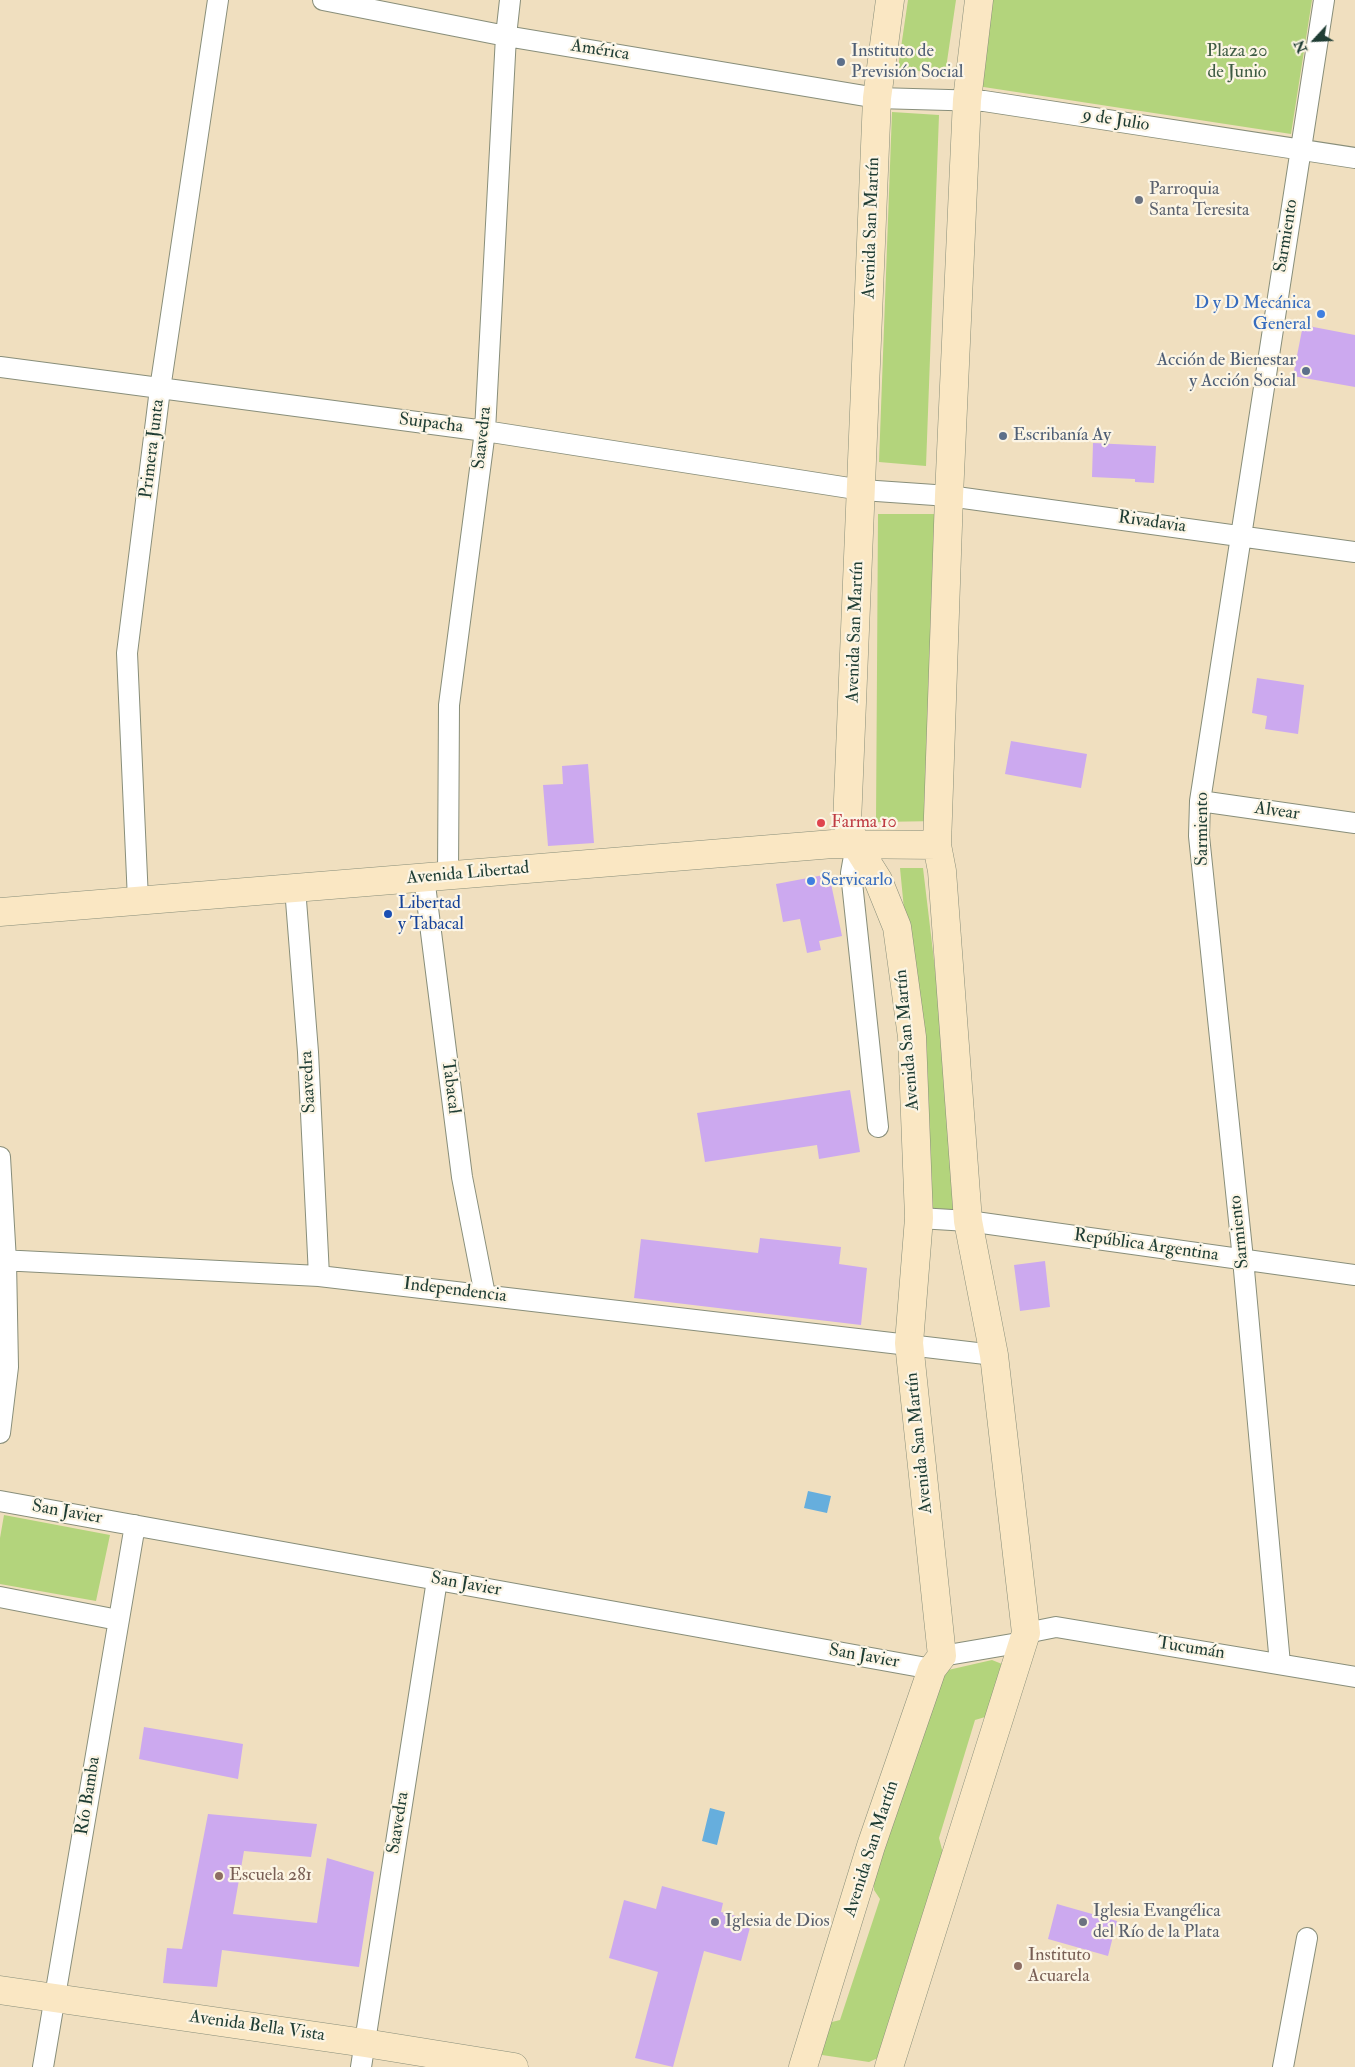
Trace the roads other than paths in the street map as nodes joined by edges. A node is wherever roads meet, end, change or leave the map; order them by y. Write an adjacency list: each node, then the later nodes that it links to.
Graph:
1 (218, 0): 13 (street, Primera Junta)
2 (323, 0): 7 (street, América)
3 (510, 0): 7 (street, Saavedra)
4 (890, 0): 8 (main road, Avenida San Martín)
5 (980, 0): 9 (main road)
6 (1324, 0): 10 (street, Sarmiento)
7 (506, 36): 8 (street, América); 14 (street, Saavedra)
8 (877, 98): 9 (street, 9 de Julio); 15 (main road, Avenida San Martín)
9 (968, 100): 10 (street, 9 de Julio); 16 (main road)
10 (1300, 149): 11 (street, 9 de Julio); 17 (street, Sarmiento)
11 (1355, 158)
12 (0, 367): 13 (street, Suipacha)
13 (160, 389): 14 (street, Suipacha); 25 (street, Primera Junta)
14 (486, 431): 15 (street, Suipacha); 23 (street, Saavedra)
15 (862, 490): 16 (street, Suipacha); 21 (main road, Avenida San Martín)
16 (949, 496): 17 (street, Rivadavia); 22 (main road)
17 (1242, 535): 18 (street, Rivadavia); 19 (street, Sarmiento)
18 (1355, 552)
19 (1200, 801): 20 (street, Alvear); 31 (street, Sarmiento)
20 (1355, 823)
21 (856, 845): 22 (main road, Avenida Libertad); 23 (main road, Avenida Libertad); 27 (street); 29 (main road, Avenida San Martín)
22 (937, 845): 30 (main road)
23 (436, 876): 24 (main road, Avenida Libertad); 35 (street, Tabacal)
24 (295, 888): 25 (main road, Avenida Libertad); 34 (street, Saavedra)
25 (138, 900): 26 (main road, Avenida Libertad)
26 (0, 912)
27 (878, 1127)
28 (0, 1157): 32 (street)
29 (919, 1218): 30 (street, República Argentina); 36 (main road, Avenida San Martín)
30 (968, 1221): 31 (street, República Argentina); 37 (main road)
31 (1243, 1259): 33 (street, República Argentina); 46 (street, Sarmiento)
32 (3, 1260): 34 (street, Independencia); 38 (street)
33 (1355, 1275)
34 (319, 1276): 35 (street, Independencia)
35 (485, 1294): 36 (street, Independencia)
36 (909, 1343): 37 (street, Independencia); 45 (main road, Avenida San Martín)
37 (994, 1355): 44 (main road)
38 (0, 1433)
39 (0, 1501): 40 (street, San Javier)
40 (135, 1525): 41 (street, San Javier); 43 (street, Río Bamba)
41 (437, 1580): 45 (street, San Javier); 51 (street, Saavedra)
42 (0, 1597): 43 (street)
43 (118, 1620): 50 (street, Río Bamba)
44 (1025, 1638): 45 (street, San Javier); 46 (street, Tucumán); 55 (main road)
45 (937, 1662): 54 (main road, Avenida San Martín)
46 (1280, 1664): 47 (street, Tucumán)
47 (1355, 1676)
48 (1307, 1938): 56 (street)
49 (0, 1990): 50 (main road, Avenida Bella Vista)
50 (56, 1999): 51 (main road, Avenida Bella Vista); 52 (street, Río Bamba)
51 (363, 2055): 53 (main road, Avenida Bella Vista)
52 (43, 2067)
53 (514, 2067)
54 (803, 2067)
55 (889, 2067)
56 (1283, 2067)

